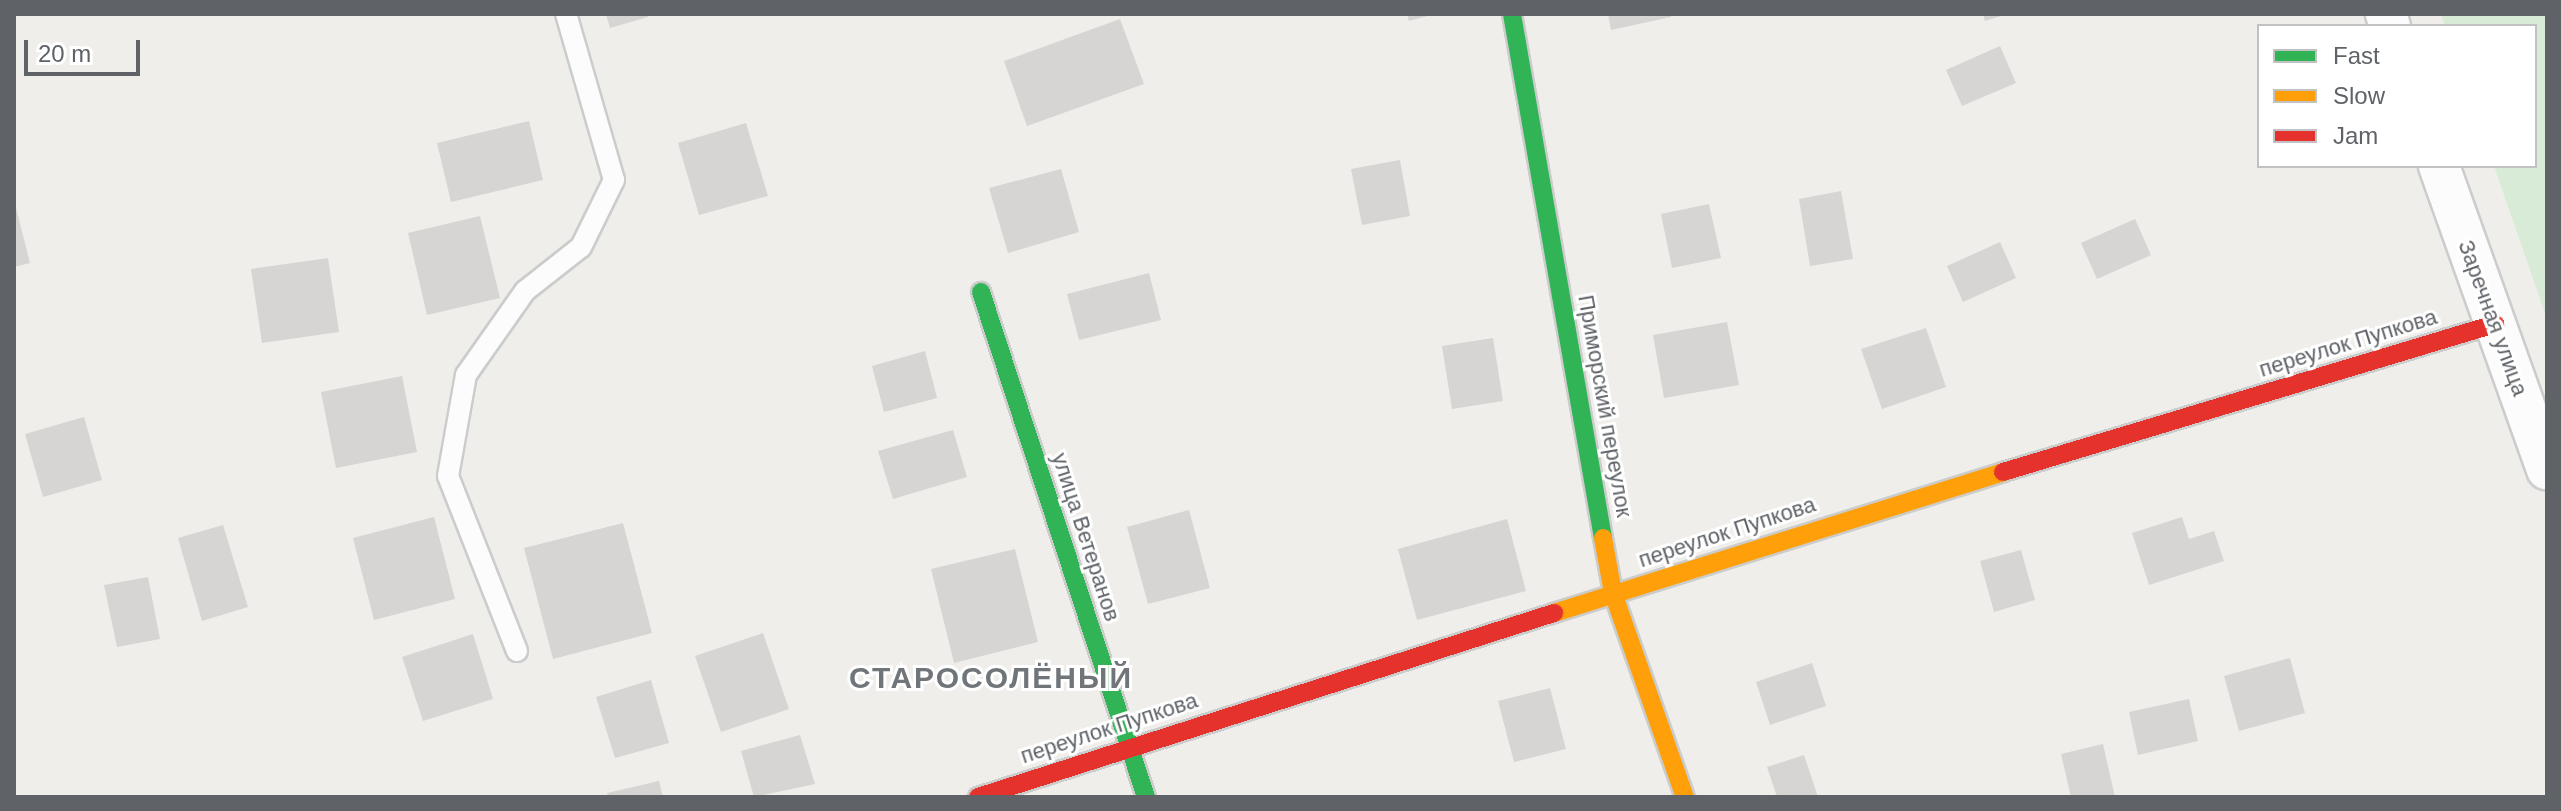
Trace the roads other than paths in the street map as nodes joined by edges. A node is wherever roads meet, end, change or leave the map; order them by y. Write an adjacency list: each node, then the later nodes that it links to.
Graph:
1 (566, 14): 8 (lane)
2 (1512, 14): 7 (street, Приморский переулок)
3 (2440, 168): 5 (street, Заречная улица)
4 (981, 292): 9 (street, улица Ветеранов)
5 (2495, 324): 6 (street, Заречная улица); 7 (street, переулок Пупкова)
6 (2547, 469)
7 (1613, 593): 9 (street, переулок Пупкова); 12 (street, Приморский переулок)
8 (517, 651)
9 (1130, 746): 10 (street, переулок Пупкова); 11 (street, улица Ветеранов)
10 (978, 797)
11 (1146, 797)
12 (1685, 797)

